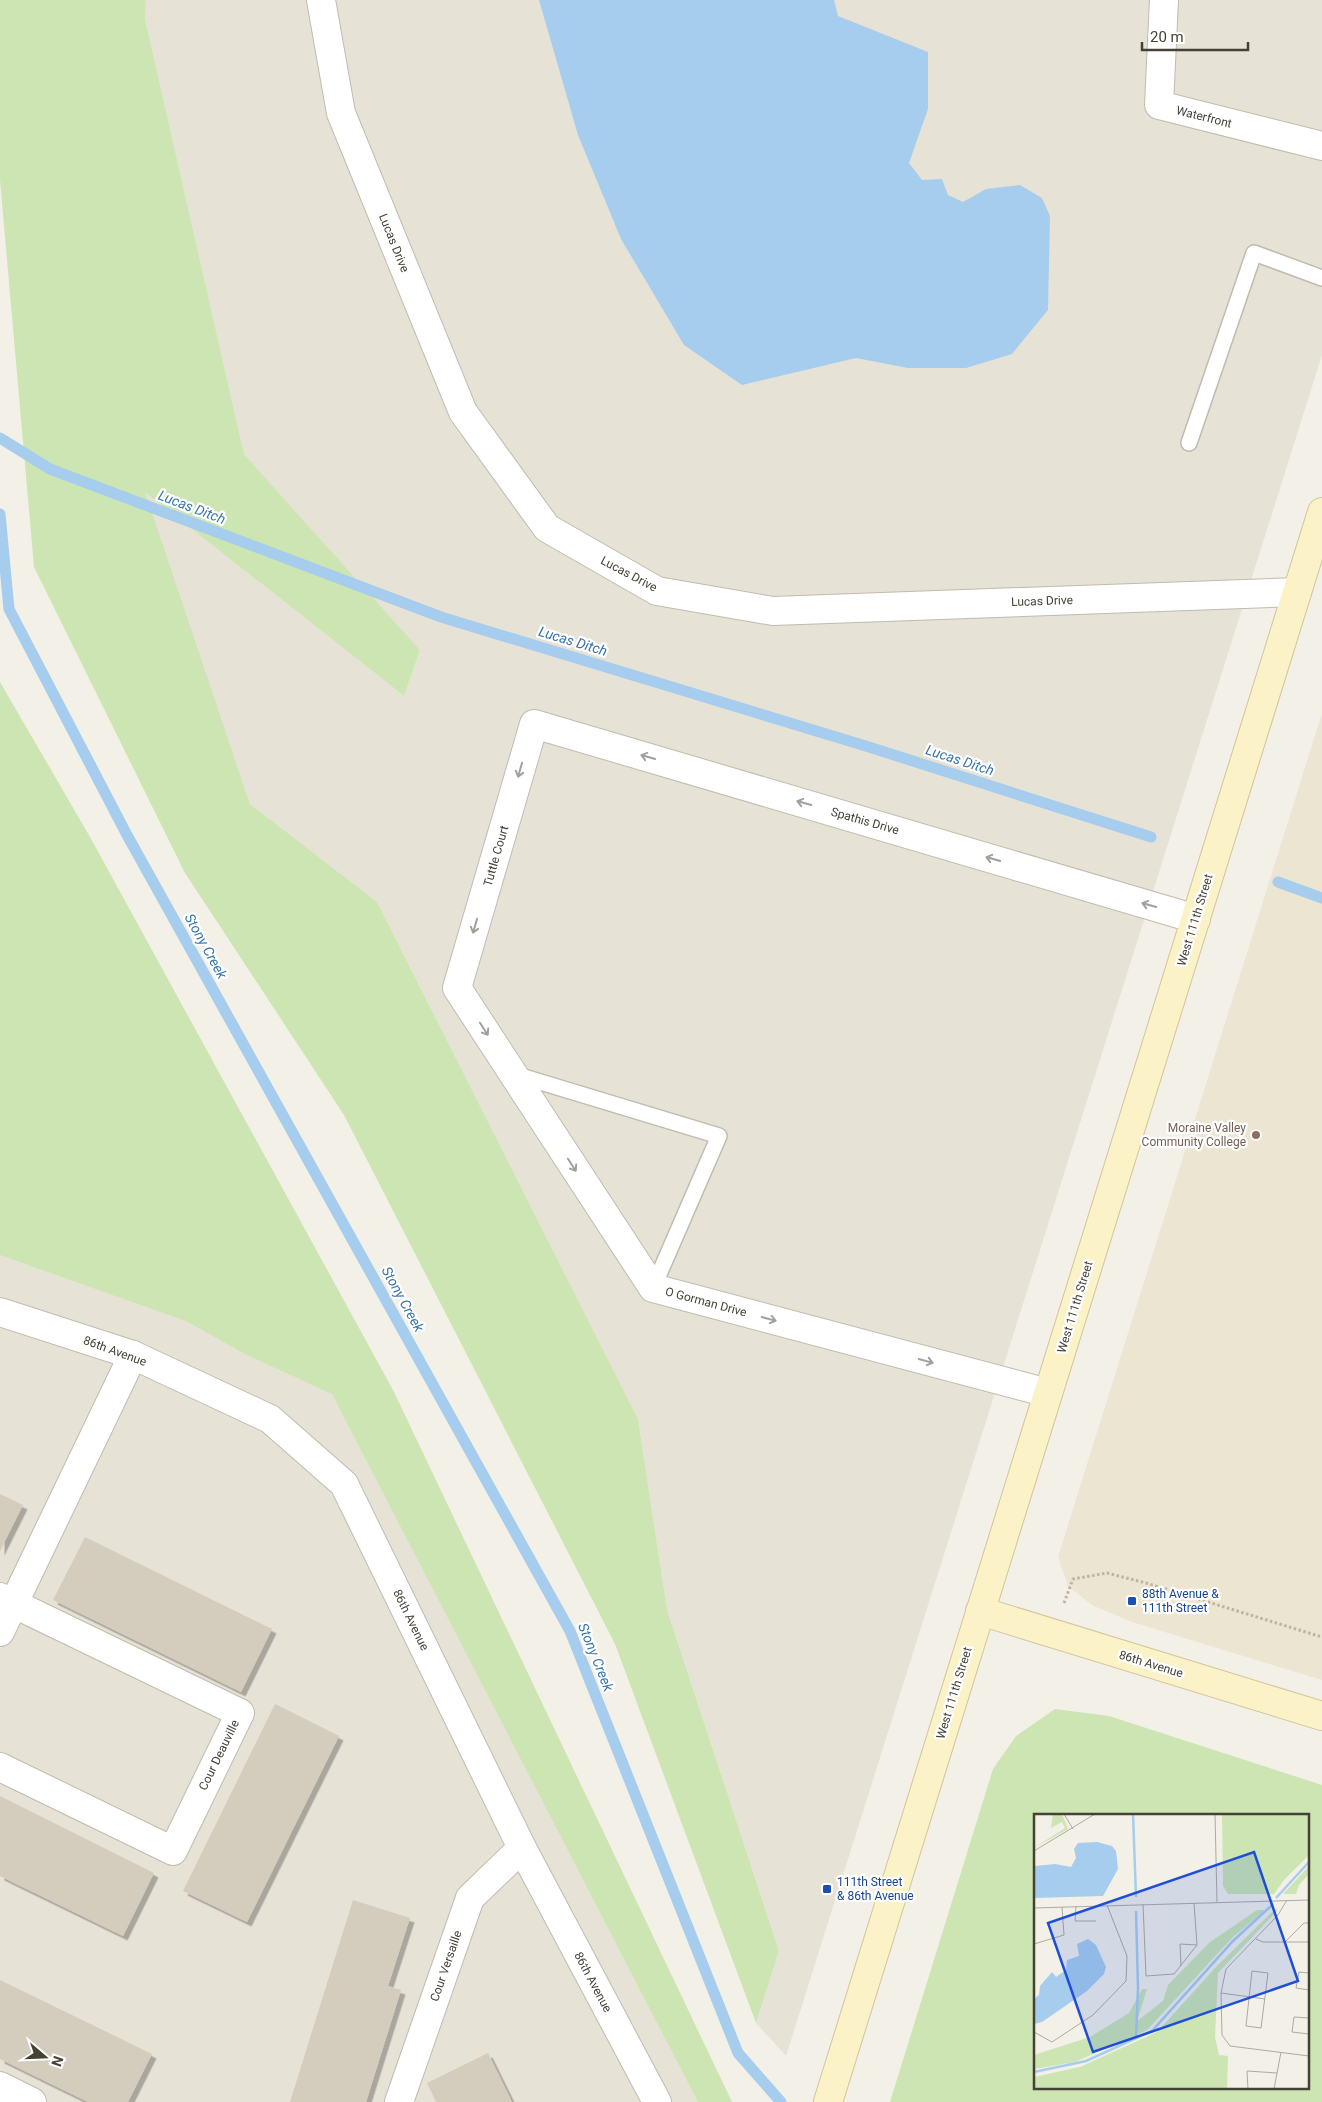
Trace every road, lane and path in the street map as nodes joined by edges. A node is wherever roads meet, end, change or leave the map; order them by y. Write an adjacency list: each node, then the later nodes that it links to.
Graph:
1 (320, 0): 7 (street, Lucas Drive)
2 (1164, 0): 3 (street, Waterfront)
3 (1322, 146)
4 (1322, 278): 5 (lane)
5 (1189, 443)
6 (1322, 512): 7 (main road, West 111th Street)
7 (1297, 592): 9 (main road, West 111th Street)
8 (534, 724): 9 (street, Spathis Drive, one-way to 8); 10 (street, Tuttle Court, one-way to 10)
9 (1196, 919): 15 (main road, West 111th Street)
10 (457, 988): 11 (street, O Gorman Drive, one-way to 11)
11 (512, 1073): 12 (street, O Gorman Drive, one-way to 12); 12 (lane)
12 (653, 1288): 15 (street, O Gorman Drive, one-way to 15)
13 (0, 1312): 14 (street, 86th Avenue)
14 (134, 1355): 17 (street); 23 (street, 86th Avenue)
15 (1048, 1393): 18 (main road, West 111th Street)
16 (1073, 1579): 20 (path)
17 (7, 1600): 19 (street); 22 (street, Cour Deauville)
18 (980, 1611): 21 (main road, 86th Avenue); 25 (main road, West 111th Street)
19 (0, 1632)
20 (1322, 1637)
21 (1322, 1716)
22 (0, 1767)
23 (522, 1848): 27 (street, Cour Versaille); 28 (street, 86th Avenue)
24 (0, 2086): 26 (street)
25 (828, 2101)
26 (32, 2102)
27 (399, 2102)
28 (657, 2102)

